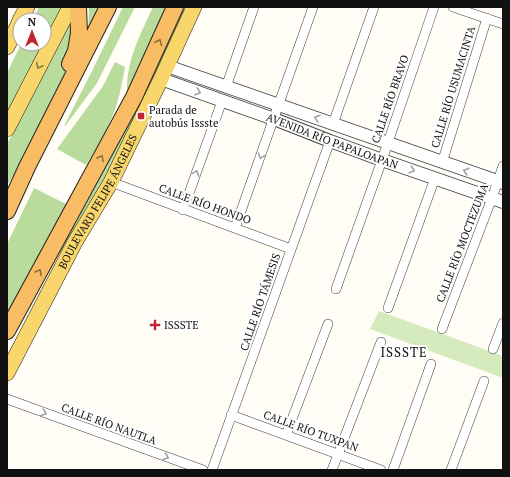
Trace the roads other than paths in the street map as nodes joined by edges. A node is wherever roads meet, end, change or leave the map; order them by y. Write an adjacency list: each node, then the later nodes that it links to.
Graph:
1 (70, 7): 22 (main road, one-way to 22)
2 (78, 7): 21 (highway)
3 (108, 7): 21 (highway)
4 (175, 7): 44 (highway, BOULEVARD FELIPE ÁNGELES, one-way to 4)
5 (194, 7): 15 (main road, BOULEVARD FELIPE ÁNGELES)
6 (254, 7): 16 (street)
7 (313, 7): 18 (street)
8 (374, 7): 20 (street)
9 (434, 7): 24 (street, CALLE RÍO BRAVO)
10 (453, 7): 11 (street)
11 (487, 18): 12 (street); 26 (street, CALLE RÍO USUMACINTA)
12 (503, 24)
13 (12, 37): 14 (main road)
14 (7, 48)
15 (164, 73): 16 (street, AVENIDA RÍO PAPALOAPAN); 17 (street, AVENIDA RÍO PAPALOAPAN, one-way to 17); 30 (main road, BOULEVARD FELIPE ÁNGELES)
16 (226, 86): 18 (street, AVENIDA RÍO PAPALOAPAN)
17 (222, 101): 19 (street, AVENIDA RÍO PAPALOAPAN); 34 (street, one-way to 17)
18 (279, 105): 19 (street); 20 (street, AVENIDA RÍO PAPALOAPAN, one-way to 18)
19 (274, 119): 23 (street, AVENIDA RÍO PAPALOAPAN); 36 (street, one-way to 36)
20 (334, 124): 24 (street, AVENIDA RÍO PAPALOAPAN)
21 (47, 128): 28 (highway)
22 (7, 129)
23 (330, 141): 25 (street, AVENIDA RÍO PAPALOAPAN); 38 (street, CALLE RÍO TÁMESIS)
24 (388, 143): 25 (street, CALLE RÍO BRAVO); 26 (street, AVENIDA RÍO PAPALOAPAN)
25 (382, 160): 29 (street, AVENIDA RÍO PAPALOAPAN, one-way to 29); 39 (street, CALLE RÍO BRAVO)
26 (442, 163): 31 (street, AVENIDA RÍO PAPALOAPAN, one-way to 26)
27 (503, 166): 31 (street, CALLE RÍO MOCTEZUMA)
28 (27, 167): 32 (highway); 35 (highway)
29 (435, 178): 33 (street, AVENIDA RÍO PAPALOAPAN); 40 (street)
30 (111, 182): 34 (street, CALLE RÍO HONDO); 37 (main road, BOULEVARD FELIPE ÁNGELES)
31 (500, 182): 33 (street, CALLE RÍO MOCTEZUMA)
32 (7, 188)
33 (498, 200): 43 (street, CALLE RÍO MOCTEZUMA)
34 (183, 210): 36 (street, CALLE RÍO HONDO)
35 (7, 211)
36 (235, 228): 38 (street, CALLE RÍO HONDO)
37 (75, 242): 44 (main road); 49 (main road, BOULEVARD FELIPE ÁNGELES)
38 (291, 249): 52 (street, CALLE RÍO TÁMESIS)
39 (336, 289)
40 (388, 308)
41 (503, 322): 46 (street)
42 (328, 324): 53 (street)
43 (442, 329)
44 (15, 330): 47 (main road)
45 (381, 342): 54 (street)
46 (493, 349)
47 (7, 350)
48 (431, 364): 59 (street)
49 (7, 373)
50 (484, 382): 60 (street)
51 (7, 399): 55 (street, CALLE RÍO NAUTLA, one-way to 55)
52 (231, 415): 53 (street, CALLE RÍO TUXPAN); 56 (street, CALLE RÍO TÁMESIS)
53 (286, 435): 54 (street, CALLE RÍO TUXPAN)
54 (338, 454): 57 (street); 58 (street, CALLE RÍO TUXPAN)
55 (203, 470)
56 (212, 470)
57 (332, 470)
58 (382, 470)
59 (393, 470)
60 (451, 470)

